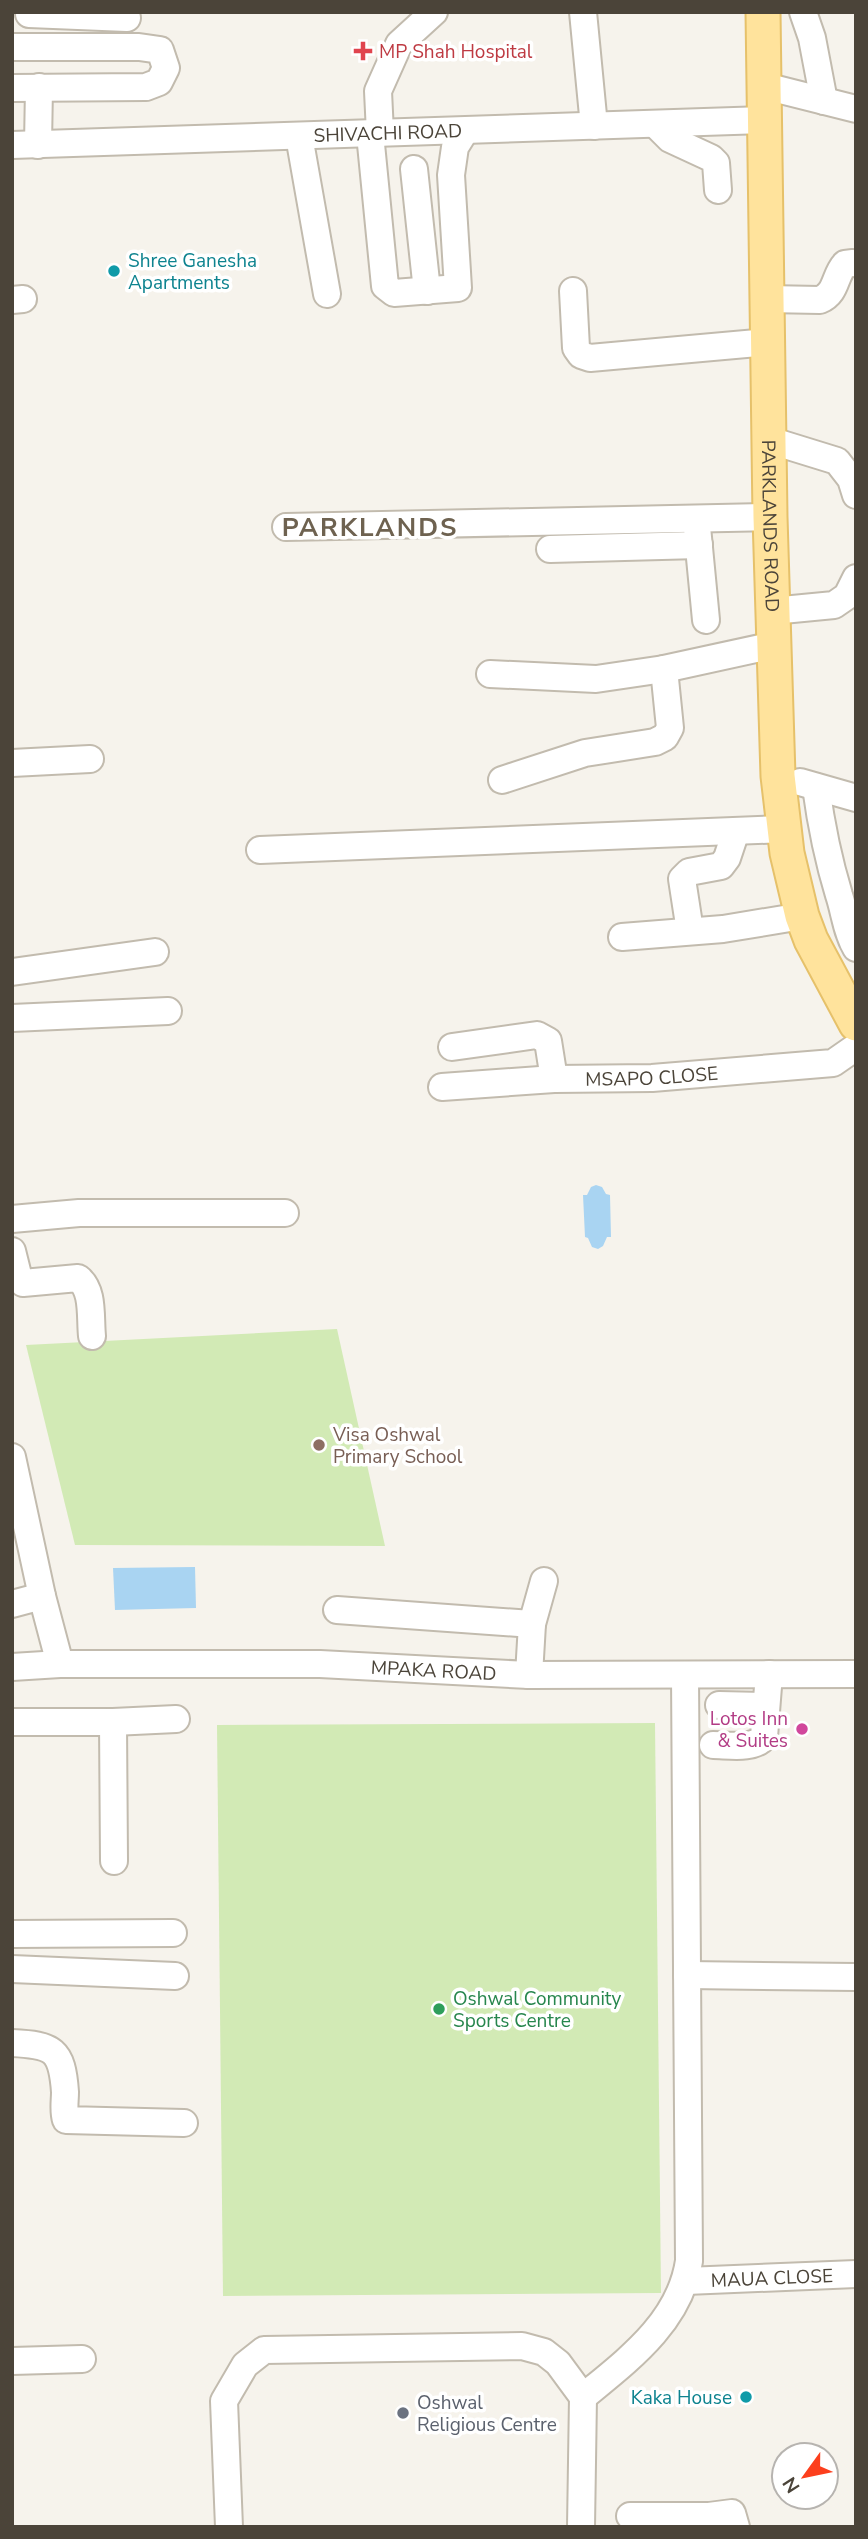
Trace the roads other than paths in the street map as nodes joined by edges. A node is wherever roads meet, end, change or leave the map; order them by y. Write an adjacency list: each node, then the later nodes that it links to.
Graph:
1 (434, 12): 18 (street)
2 (583, 12): 16 (street)
3 (763, 12): 9 (main road, PARKLANDS ROAD)
4 (803, 12): 12 (street)
5 (29, 13): 6 (street)
6 (125, 15): 8 (street)
7 (12, 47): 8 (street)
8 (160, 50): 10 (street)
9 (765, 86): 12 (street); 14 (main road, PARKLANDS ROAD)
10 (39, 87): 11 (street); 20 (street)
11 (12, 88)
12 (824, 100): 13 (street)
13 (856, 109)
14 (766, 120): 15 (street, SHIVACHI ROAD); 29 (main road, PARKLANDS ROAD)
15 (655, 124): 16 (street, SHIVACHI ROAD); 24 (street)
16 (594, 126): 17 (street, SHIVACHI ROAD)
17 (465, 131): 18 (street, SHIVACHI ROAD); 23 (street)
18 (375, 134): 19 (street, SHIVACHI ROAD); 22 (street)
19 (299, 136): 20 (street, SHIVACHI ROAD); 28 (street)
20 (25, 145)
21 (414, 169): 22 (street); 23 (street); 26 (street)
22 (374, 170): 26 (street)
23 (451, 175): 26 (street)
24 (718, 190)
25 (853, 263): 29 (street)
26 (427, 291)
27 (573, 291): 30 (street)
28 (327, 294)
29 (767, 299): 30 (main road, PARKLANDS ROAD)
30 (768, 342): 31 (main road, PARKLANDS ROAD)
31 (769, 440): 32 (street); 33 (main road, PARKLANDS ROAD)
32 (856, 495)
33 (770, 517): 34 (street); 39 (main road, PARKLANDS ROAD)
34 (696, 518): 35 (street); 36 (street)
35 (286, 527)
36 (699, 545): 37 (street); 40 (street)
37 (550, 549)
38 (856, 578): 39 (street)
39 (772, 611): 41 (main road, PARKLANDS ROAD)
40 (706, 620)
41 (774, 645): 42 (street); 46 (main road, PARKLANDS ROAD)
42 (664, 669): 43 (street); 47 (street)
43 (490, 674)
44 (90, 759): 45 (street)
45 (12, 763)
46 (778, 776): 48 (street); 50 (main road, PARKLANDS ROAD)
47 (502, 780)
48 (816, 787): 49 (street); 56 (street)
49 (856, 798)
50 (784, 829): 51 (street); 53 (main road, PARKLANDS ROAD)
51 (736, 831): 52 (street); 54 (street)
52 (260, 850)
53 (802, 916): 54 (street); 61 (main road, PARKLANDS ROAD)
54 (690, 931): 55 (street)
55 (622, 937)
56 (856, 948)
57 (155, 952): 58 (street)
58 (12, 972)
59 (168, 1011): 60 (street)
60 (12, 1018)
61 (856, 1024)
62 (452, 1046): 64 (street)
63 (856, 1047): 64 (street, MSAPO CLOSE)
64 (554, 1079): 65 (street, MSAPO CLOSE)
65 (442, 1087)
66 (285, 1213): 67 (street)
67 (12, 1219)
68 (12, 1251): 69 (street)
69 (92, 1336)
70 (12, 1457): 72 (street)
71 (544, 1581): 75 (street)
72 (42, 1597): 73 (street); 76 (street)
73 (12, 1604)
74 (337, 1610): 75 (street)
75 (532, 1624): 80 (street)
76 (60, 1664): 77 (street, MPAKA ROAD); 80 (street, MPAKA ROAD)
77 (12, 1667)
78 (769, 1674): 79 (street, MPAKA ROAD); 81 (street, MPAKA ROAD); 83 (street)
79 (856, 1674)
80 (529, 1675): 81 (street, MPAKA ROAD)
81 (685, 1675): 92 (street)
82 (719, 1705): 83 (street)
83 (766, 1706): 87 (street)
84 (176, 1719): 86 (street)
85 (12, 1722): 86 (street)
86 (113, 1722): 88 (street)
87 (713, 1745)
88 (114, 1861)
89 (173, 1933): 90 (street)
90 (12, 1934)
91 (12, 1969): 93 (street)
92 (687, 1975): 94 (street); 98 (street)
93 (175, 1976)
94 (856, 1977)
95 (12, 2043): 96 (street)
96 (184, 2123)
97 (856, 2274): 98 (street, MAUA CLOSE)
98 (686, 2281): 101 (street)
99 (82, 2359): 100 (street)
100 (12, 2361)
101 (583, 2397): 103 (street); 104 (street)
102 (630, 2516): 105 (street)
103 (229, 2527)
104 (582, 2527)
105 (736, 2527)

